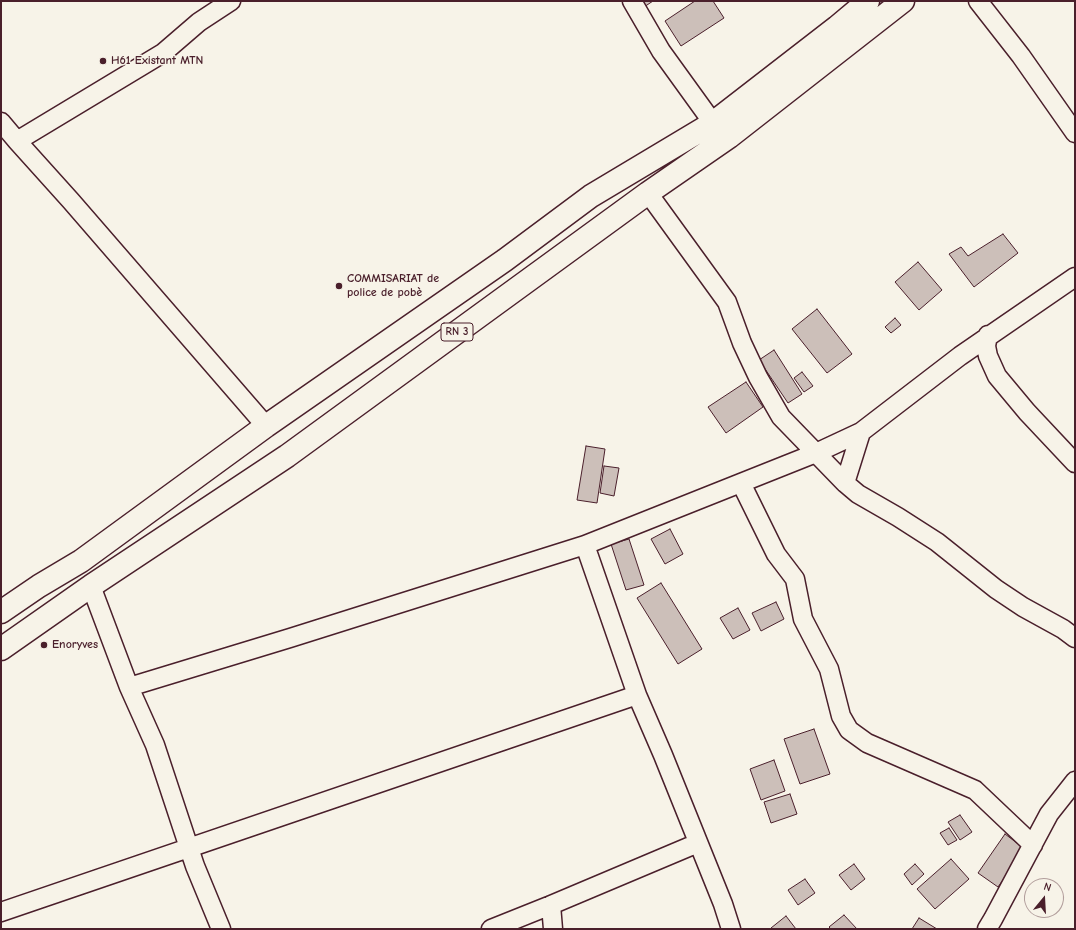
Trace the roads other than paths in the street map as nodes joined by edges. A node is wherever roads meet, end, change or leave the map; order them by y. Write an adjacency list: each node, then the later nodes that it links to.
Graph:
1 (231, 1): 9 (street)
2 (632, 1): 7 (street)
3 (868, 1): 7 (main road, RN 3)
4 (903, 1): 10 (main road, RN 3)
5 (978, 1): 8 (street)
6 (1, 122): 9 (street)
7 (713, 123): 13 (main road, RN 3)
8 (1075, 133)
9 (17, 141): 13 (street)
10 (648, 193): 15 (street); 20 (main road, RN 3)
11 (1075, 277): 12 (street)
12 (988, 335): 14 (street); 16 (street)
13 (266, 426): 21 (main road, RN 3)
14 (861, 432): 15 (street); 18 (street)
15 (816, 453): 17 (street); 18 (street)
16 (1075, 463)
17 (741, 483): 19 (street); 28 (street)
18 (845, 483): 22 (street)
19 (585, 545): 24 (street); 25 (street)
20 (91, 586): 23 (main road, RN 3); 24 (street)
21 (1, 612)
22 (1075, 638)
23 (1, 649)
24 (129, 687): 29 (street)
25 (637, 695): 27 (street); 29 (street)
26 (1075, 781): 28 (street)
27 (698, 843): 30 (street); 35 (street)
28 (1033, 845): 36 (street)
29 (189, 849): 31 (street); 32 (street)
30 (551, 905): 33 (street); 34 (street)
31 (1, 912)
32 (221, 929)
33 (490, 929)
34 (554, 929)
35 (731, 929)
36 (987, 929)

